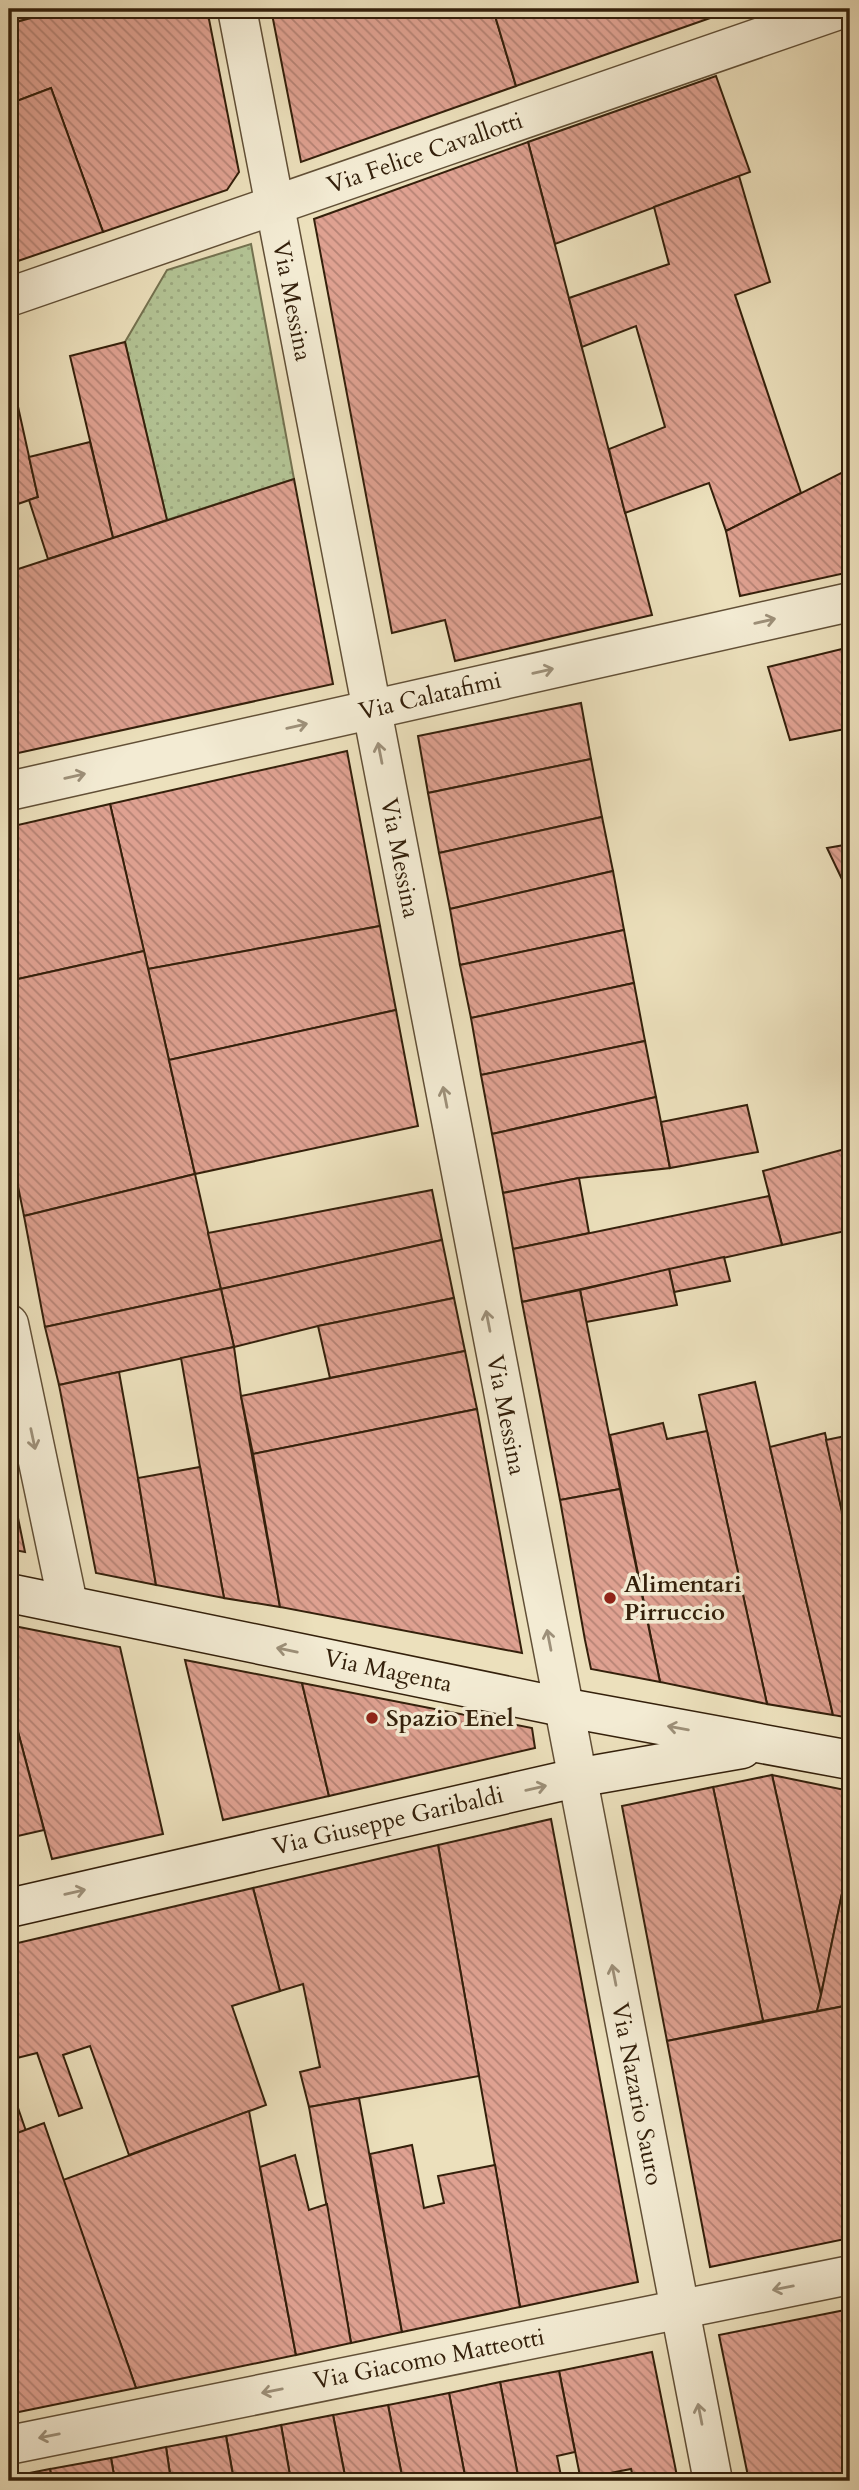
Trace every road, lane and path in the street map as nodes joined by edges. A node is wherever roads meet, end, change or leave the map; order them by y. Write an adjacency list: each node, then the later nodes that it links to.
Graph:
1 (237, 9): 3 (street, Via Messina)
2 (842, 9): 3 (street, Via Felice Cavallotti)
3 (273, 205): 4 (street, Via Felice Cavallotti); 6 (street, Via Messina)
4 (9, 297)
5 (850, 602): 6 (street, Via Calatafimi, one-way to 5)
6 (372, 709): 7 (street, Via Calatafimi, one-way to 6); 11 (street, Via Messina, one-way to 6)
7 (9, 791)
8 (9, 1324): 10 (street, one-way to 10)
9 (9, 1593): 10 (street, Via Magenta)
10 (68, 1604): 11 (street, Via Magenta, one-way to 10)
11 (562, 1707): 12 (street, Via Magenta, one-way to 11); 14 (street, Via Nazario Sauro)
12 (769, 1744): 13 (street, Via Magenta); 14 (street, Via Giuseppe Garibaldi)
13 (850, 1760)
14 (576, 1779): 15 (street, Via Giuseppe Garibaldi, one-way to 14); 17 (street, Via Nazario Sauro, one-way to 14)
15 (9, 1908)
16 (850, 2275): 17 (street, Via Giacomo Matteotti, one-way to 17)
17 (678, 2308): 18 (street, Via Giacomo Matteotti, one-way to 18); 19 (street, Via Nazario Sauro, one-way to 17)
18 (9, 2445)
19 (713, 2481)

